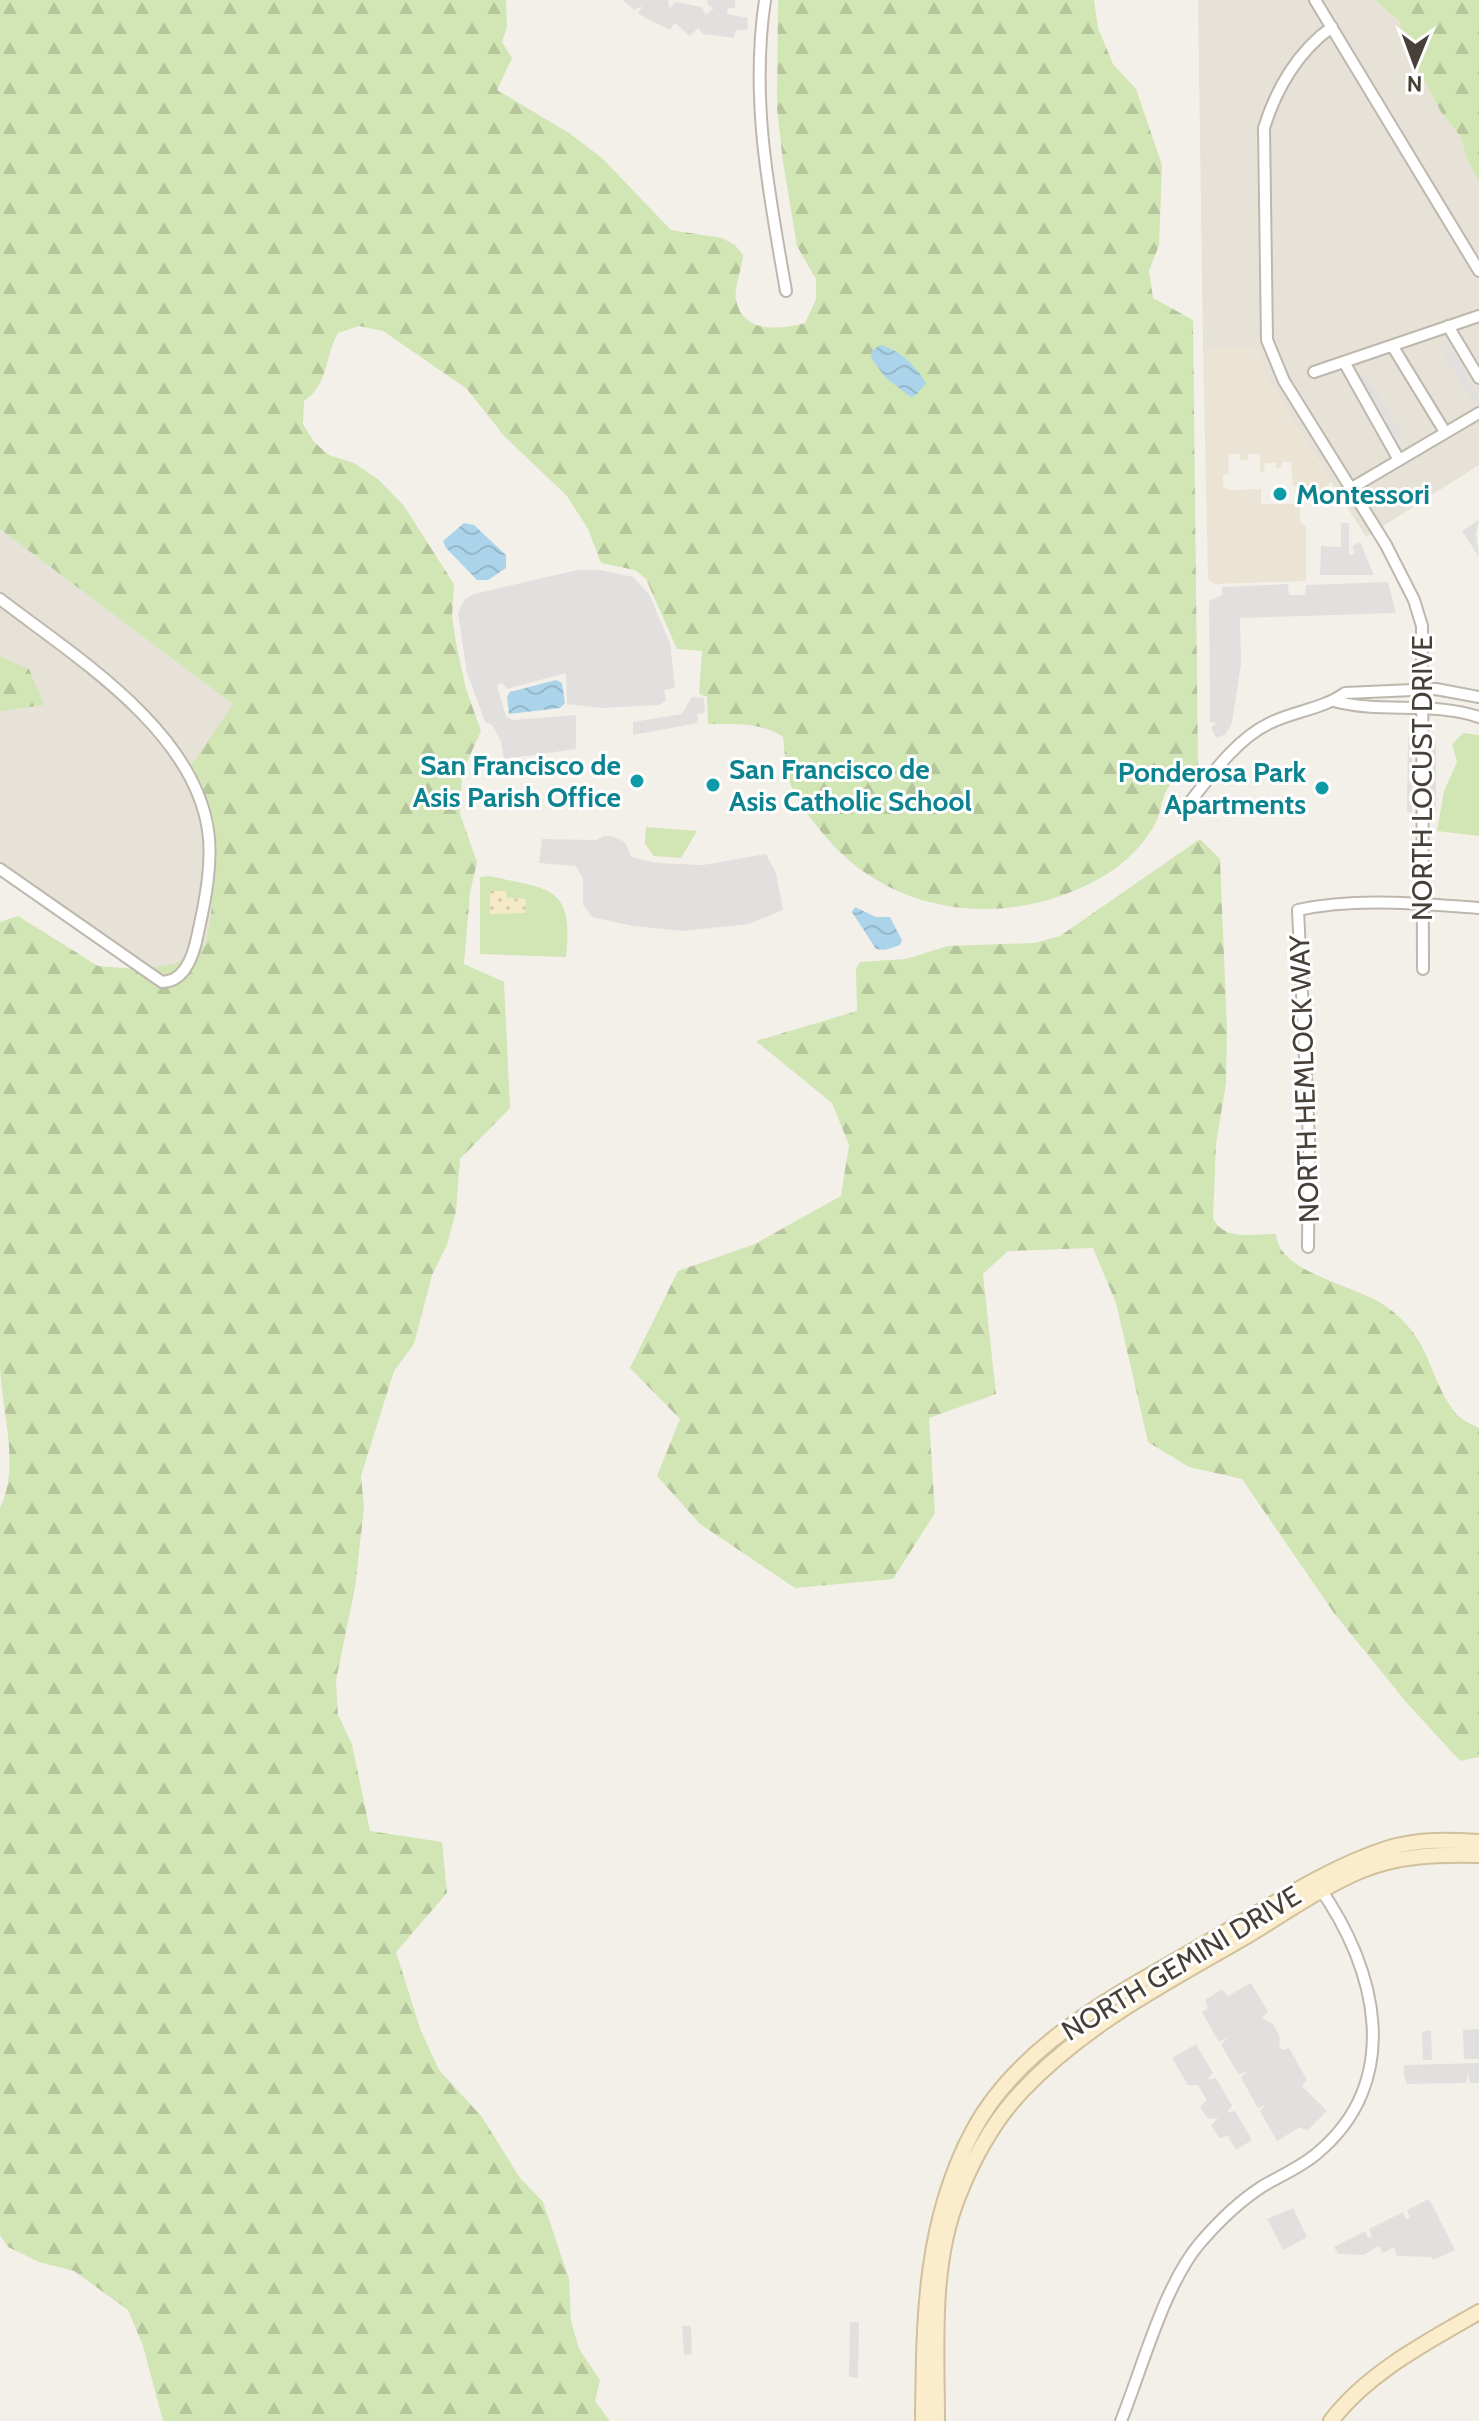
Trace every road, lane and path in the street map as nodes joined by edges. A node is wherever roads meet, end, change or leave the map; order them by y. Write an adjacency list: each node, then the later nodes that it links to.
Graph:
1 (765, 0): 5 (street)
2 (1315, 0): 3 (street)
3 (1332, 27): 4 (street); 15 (street, NORTH LOCUST DRIVE)
4 (1479, 271)
5 (786, 291)
6 (1479, 316): 7 (street)
7 (1448, 326): 8 (street); 11 (street)
8 (1393, 347): 9 (street); 13 (street)
9 (1344, 362): 10 (street); 14 (street)
10 (1314, 372)
11 (1479, 378)
12 (1479, 413): 13 (street)
13 (1445, 432): 14 (street)
14 (1399, 460): 15 (street)
15 (1350, 489): 17 (street, NORTH LOCUST DRIVE)
16 (0, 599): 23 (street)
17 (1419, 690): 18 (street); 19 (street); 20 (street, NORTH LOCUST DRIVE)
18 (1479, 697)
19 (1334, 701): 20 (street); 22 (street)
20 (1420, 706): 21 (street); 24 (street, NORTH LOCUST DRIVE)
21 (1479, 717)
22 (1183, 811)
23 (0, 869)
24 (1423, 904): 25 (street); 26 (street, NORTH LOCUST DRIVE); 27 (street, NORTH HEMLOCK WAY)
25 (1479, 908)
26 (1423, 969)
27 (1308, 1247)
28 (1479, 1842): 30 (street, NORTH GEMINI DRIVE)
29 (1479, 1855): 30 (street, NORTH GEMINI DRIVE)
30 (1319, 1887): 32 (street, NORTH GEMINI DRIVE); 33 (street, NORTH GEMINI DRIVE); 34 (street)
31 (1479, 2312): 35 (street)
32 (923, 2421)
33 (937, 2421)
34 (1121, 2421)
35 (1331, 2421)

